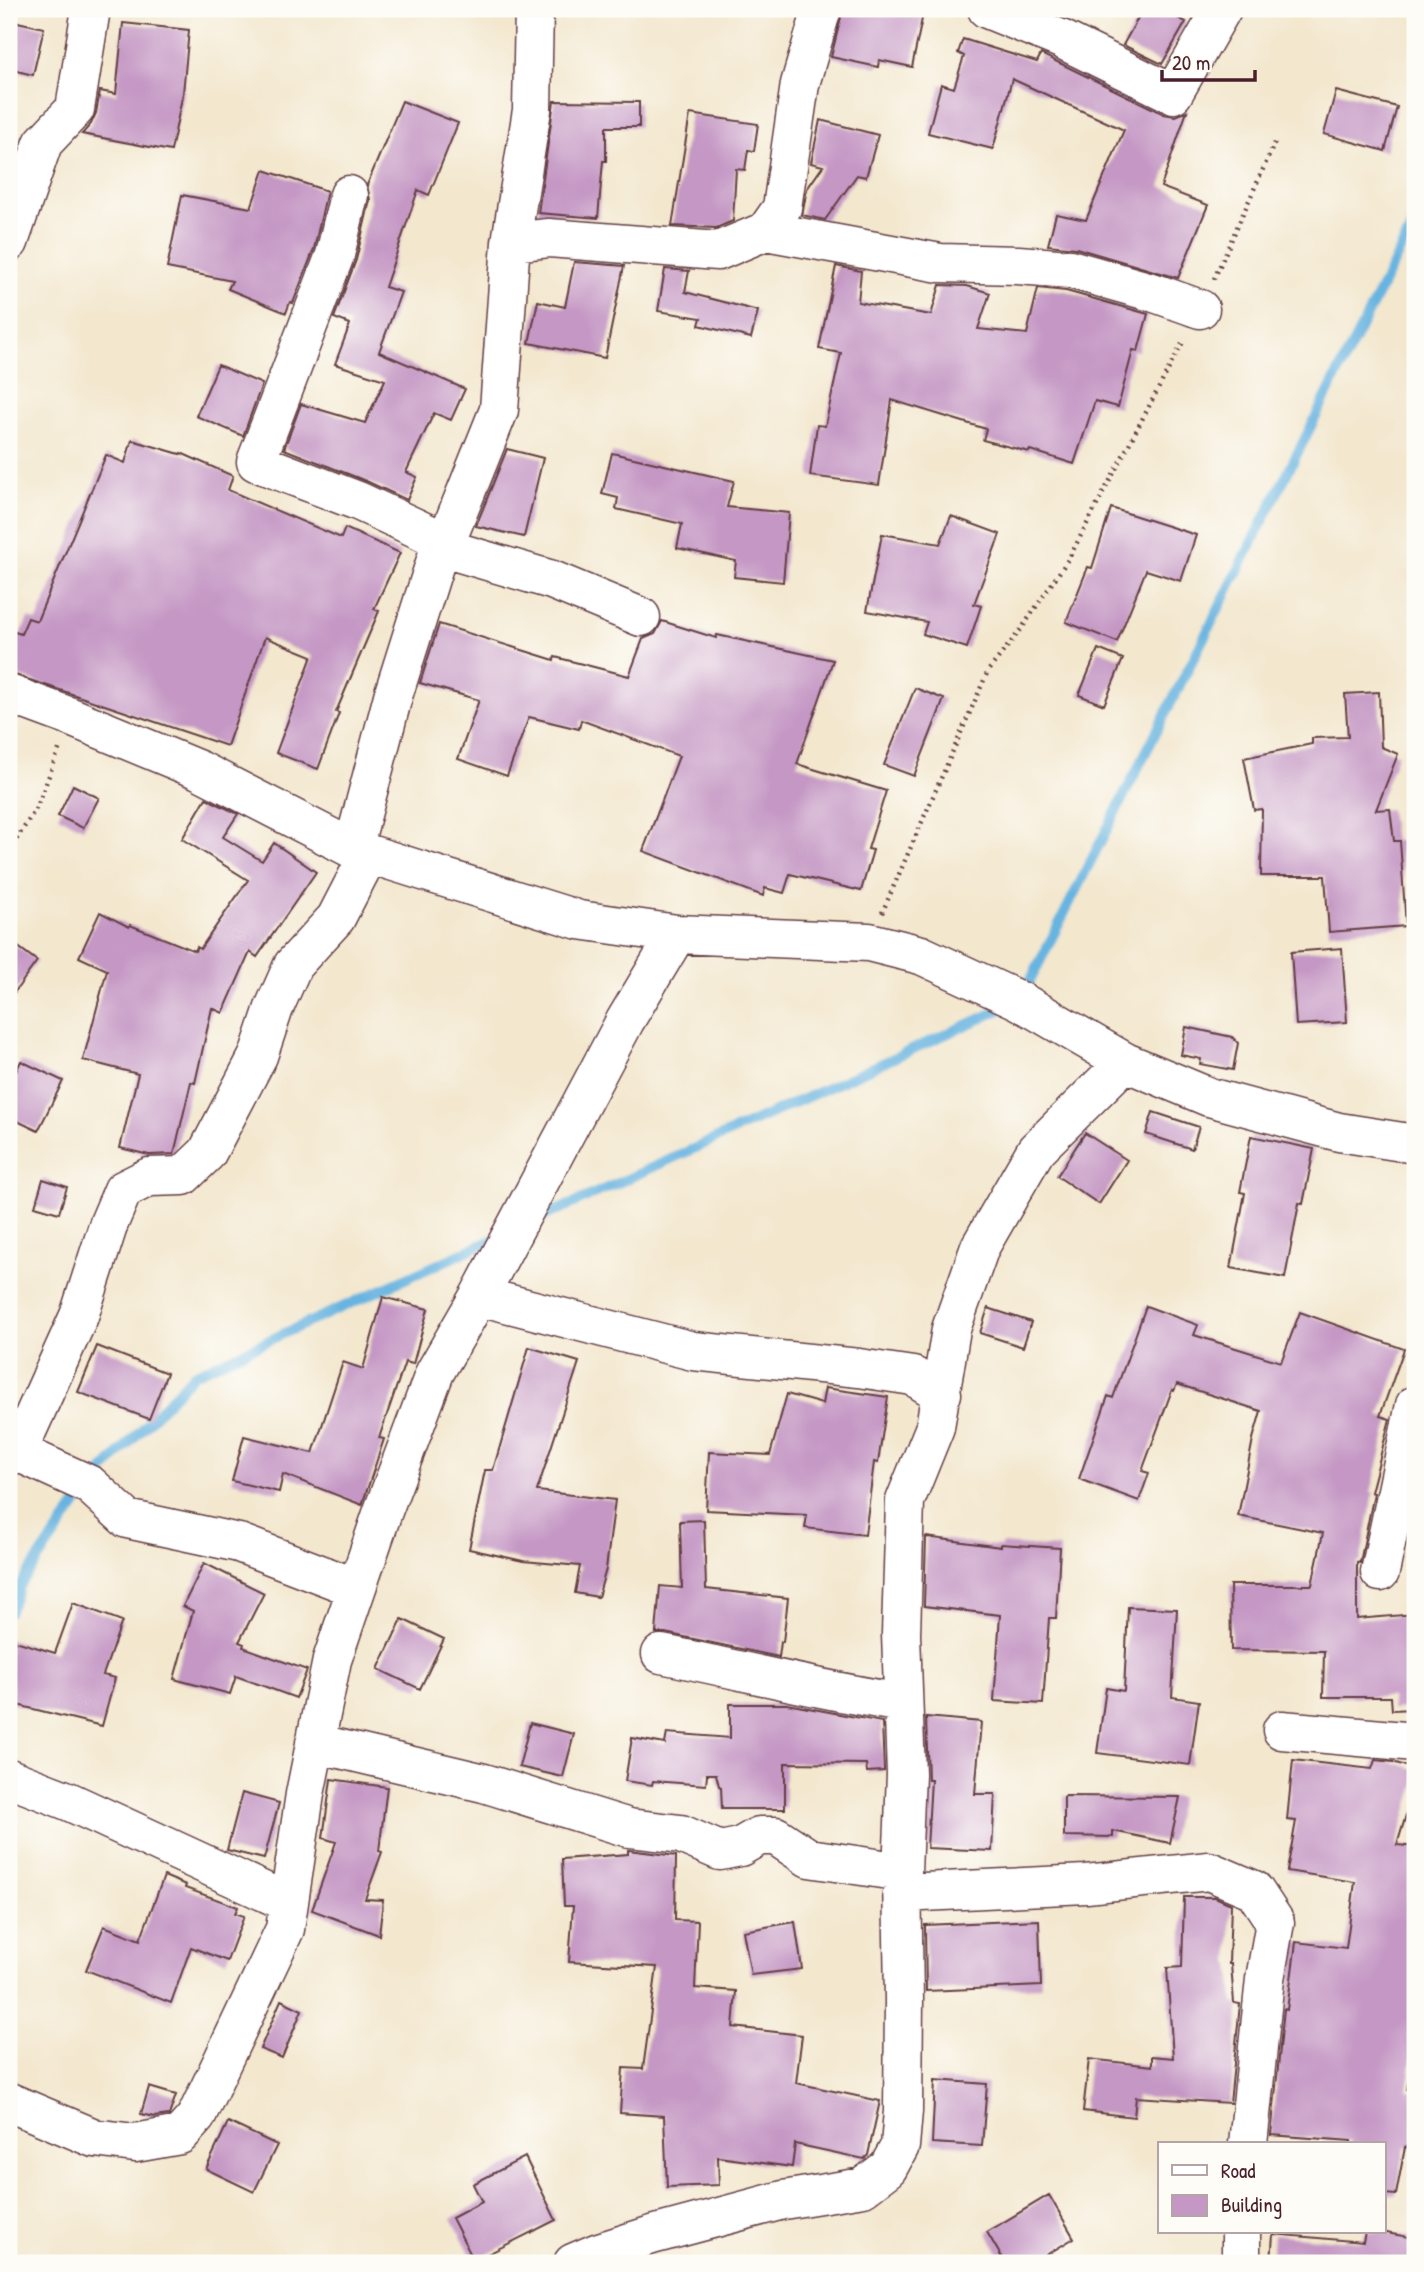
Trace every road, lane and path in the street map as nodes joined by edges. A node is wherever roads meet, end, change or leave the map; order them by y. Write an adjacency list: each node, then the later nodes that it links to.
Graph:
1 (91, 9): 9 (street)
2 (534, 9): 10 (street)
3 (987, 9): 4 (street)
4 (1222, 9)
5 (813, 12): 8 (street)
6 (1276, 140): 11 (path)
7 (349, 195): 12 (street)
8 (766, 231): 10 (street); 11 (street)
9 (9, 242)
10 (511, 242): 12 (street)
11 (1200, 309): 19 (path)
12 (443, 545): 13 (street); 17 (street)
13 (641, 617)
14 (9, 694): 15 (street)
15 (71, 717): 16 (path); 17 (street)
16 (9, 851)
17 (361, 851): 18 (street); 25 (street)
18 (677, 934): 19 (street); 22 (street)
19 (869, 942): 20 (street)
20 (1125, 1062): 21 (street); 23 (street)
21 (1415, 1144)
22 (479, 1296): 23 (street); 27 (street)
23 (942, 1394): 29 (street)
24 (1415, 1405): 26 (street)
25 (14, 1449): 27 (street)
26 (1380, 1572)
27 (356, 1588): 32 (street)
28 (661, 1654): 29 (street)
29 (904, 1703): 34 (street)
30 (1282, 1730): 31 (street)
31 (1415, 1742)
32 (315, 1743): 34 (street); 35 (street)
33 (9, 1778): 35 (street)
34 (902, 1883): 37 (street); 39 (street)
35 (289, 1903): 36 (street)
36 (9, 2102)
37 (1248, 2142)
38 (1241, 2234): 40 (street)
39 (573, 2263)
40 (1241, 2263)

